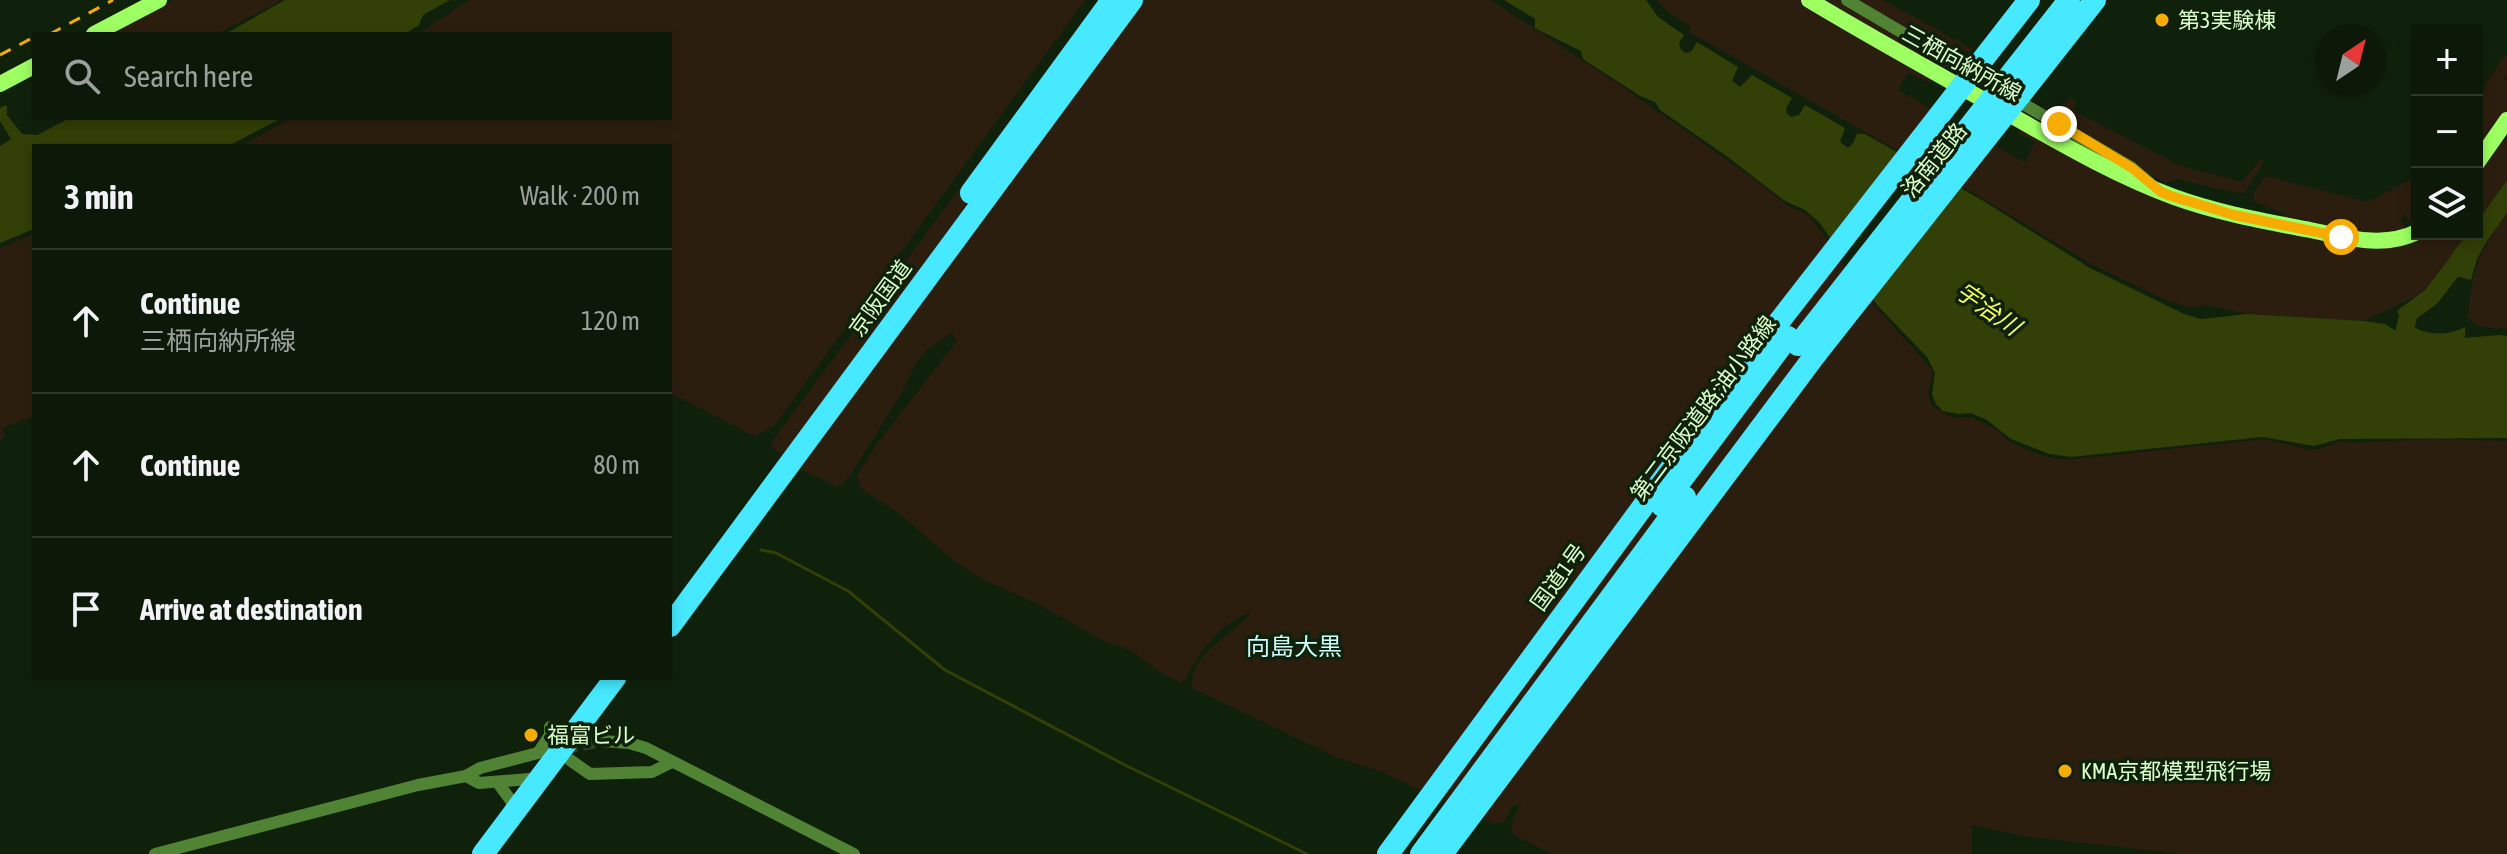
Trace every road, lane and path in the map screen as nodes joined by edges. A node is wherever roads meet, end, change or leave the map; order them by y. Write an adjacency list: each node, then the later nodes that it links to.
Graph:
1 (159, 0): 10 (main road)
2 (1112, 0): 18 (highway, 京阪国道)
3 (1132, 0): 18 (highway, 京阪国道)
4 (1809, 0): 15 (main road, 三栖向納所線)
5 (1847, 0): 15 (street)
6 (2029, 0): 17 (highway, 洛南道路, bridge)
7 (2053, 0): 36 (highway, 第二京阪道路;油小路線)
8 (2069, 0): 37 (highway, 第二京阪道路;油小路線, bridge)
9 (2095, 0): 38 (highway, 洛南道路, bridge)
10 (98, 32)
11 (32, 67): 12 (main road)
12 (0, 84)
13 (2507, 120): 14 (main road)
14 (2483, 154)
15 (2161, 192): 16 (main road, 三栖向納所線)
16 (2411, 235)
17 (1771, 332): 35 (highway, 国道1号)
18 (759, 495): 19 (highway, 京阪国道); 20 (highway, 京阪国道)
19 (672, 602)
20 (672, 623)
21 (614, 680): 28 (highway)
22 (630, 680): 25 (highway)
23 (550, 727): 27 (street)
24 (603, 741): 26 (street)
25 (570, 760): 26 (street); 33 (highway)
26 (672, 762): 34 (street)
27 (466, 776): 29 (street); 31 (street)
28 (541, 778): 29 (street); 30 (highway)
29 (498, 783): 30 (street)
30 (511, 816): 32 (highway)
31 (155, 854)
32 (483, 854)
33 (501, 854)
34 (854, 854)
35 (1388, 854)
36 (1404, 854)
37 (1421, 854)
38 (1442, 854)

